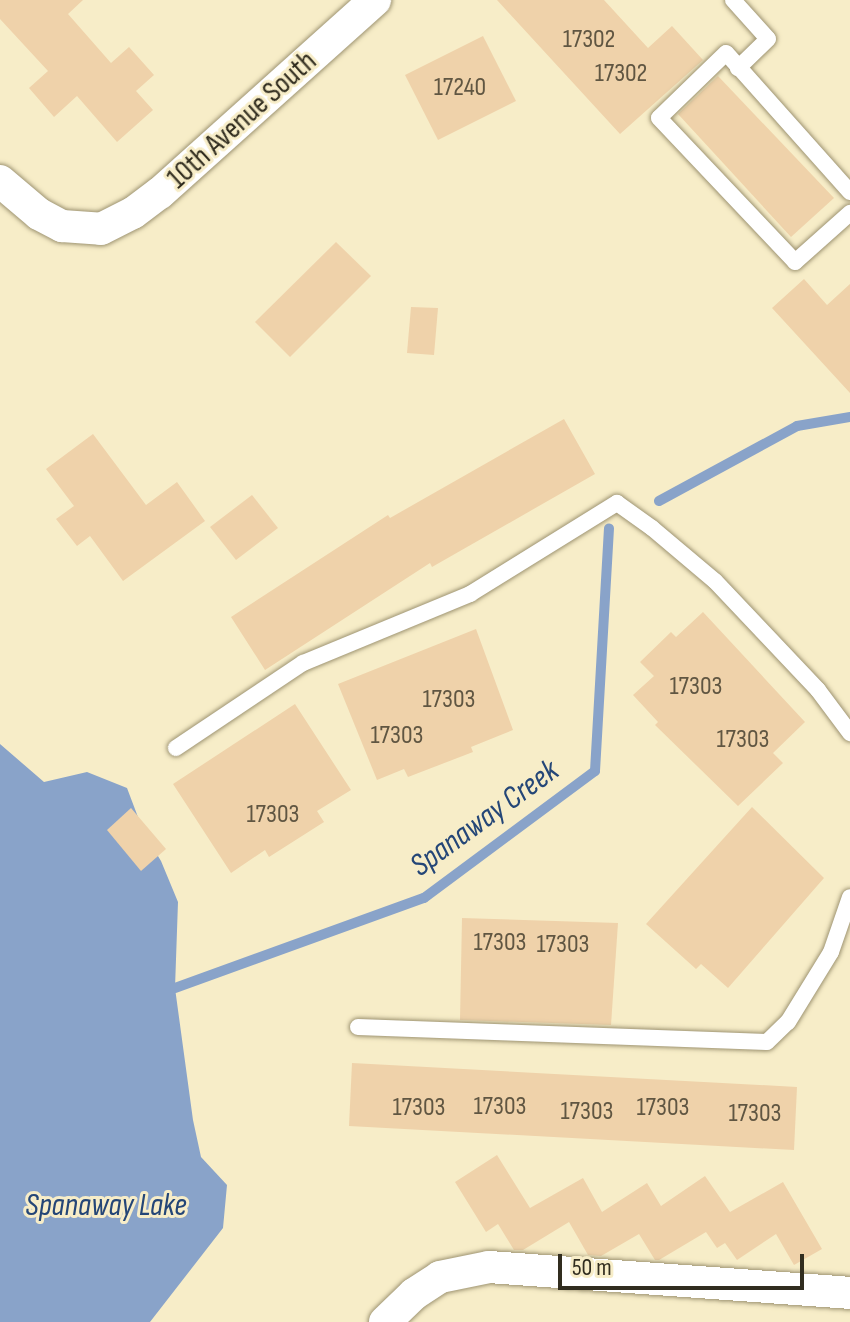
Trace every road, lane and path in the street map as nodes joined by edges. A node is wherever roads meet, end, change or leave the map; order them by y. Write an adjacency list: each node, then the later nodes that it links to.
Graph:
1 (375, 0): 4 (street, 10th Avenue South)
2 (733, 0): 3 (lane)
3 (738, 68): 5 (lane); 6 (lane)
4 (3, 190)
5 (850, 192)
6 (850, 213)
7 (850, 733): 8 (lane)
8 (176, 748)
9 (850, 897): 10 (lane)
10 (358, 1027)
11 (850, 1293): 12 (street)
12 (385, 1322)

